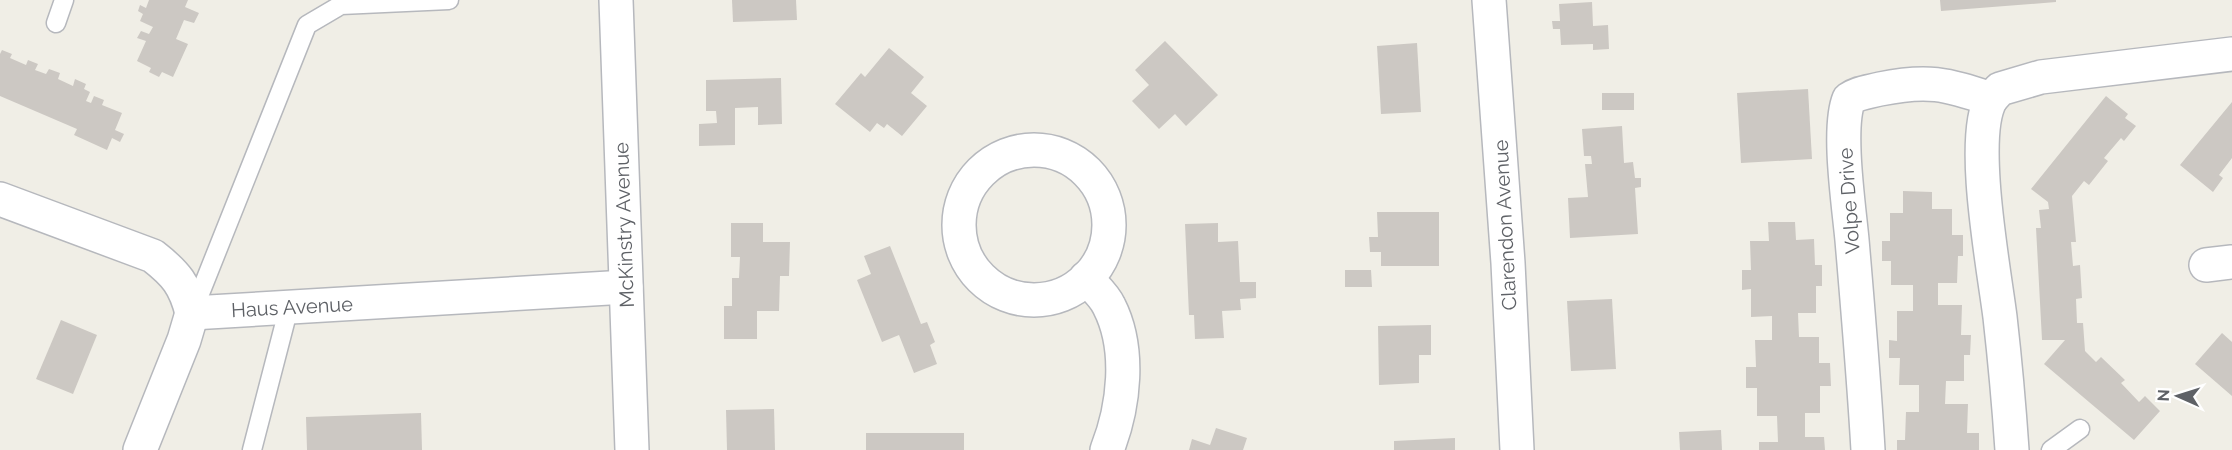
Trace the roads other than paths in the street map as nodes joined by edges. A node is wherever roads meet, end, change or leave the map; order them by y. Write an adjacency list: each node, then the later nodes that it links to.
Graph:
1 (64, 0): 5 (lane)
2 (449, 0): 12 (lane)
3 (616, 0): 10 (street, McKinstry Avenue)
4 (1490, 0): 18 (street, Clarendon Avenue)
5 (56, 23)
6 (2232, 54): 7 (street)
7 (1991, 99): 19 (street, Volpe Drive); 20 (street)
8 (0, 199): 12 (street)
9 (1086, 278): 9 (street); 17 (street)
10 (626, 287): 11 (street, Haus Avenue); 16 (street, McKinstry Avenue)
11 (288, 307): 12 (street, Haus Avenue); 15 (lane)
12 (192, 313): 14 (street)
13 (2080, 429): 21 (lane)
14 (140, 450)
15 (252, 450)
16 (632, 450)
17 (1107, 450)
18 (1517, 450)
19 (1868, 450)
20 (2012, 450)
21 (2051, 450)

